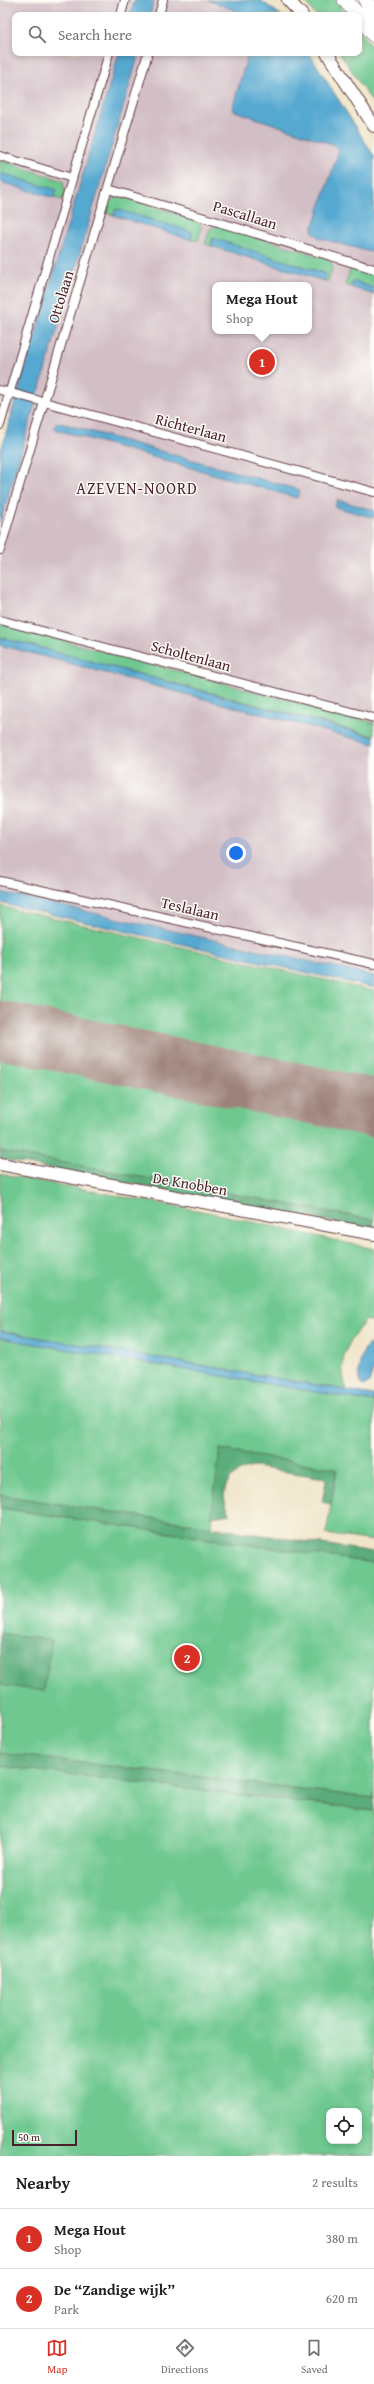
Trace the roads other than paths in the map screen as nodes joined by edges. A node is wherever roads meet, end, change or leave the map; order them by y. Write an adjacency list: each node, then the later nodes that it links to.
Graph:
1 (125, 0): 6 (street)
2 (163, 0): 7 (street)
3 (288, 0): 8 (street)
4 (345, 0): 9 (highway)
5 (366, 0): 10 (highway)
6 (122, 12)
7 (160, 12)
8 (299, 12)
9 (355, 12)
10 (374, 16)
11 (362, 21): 12 (highway)
12 (374, 35)
13 (108, 56): 18 (street, Ottolaan)
14 (147, 56): 19 (street, Ottolaan)
15 (329, 56): 16 (street)
16 (374, 126)
17 (0, 156): 18 (street)
18 (72, 178): 22 (street, Ottolaan)
19 (108, 189): 20 (street, Pascallaan); 23 (street, Ottolaan)
20 (374, 269)
21 (0, 390): 22 (street, Richterlaan)
22 (12, 393): 23 (street, Richterlaan); 24 (street, Ottolaan)
23 (42, 402): 25 (street, Richterlaan); 26 (street, Ottolaan)
24 (0, 425)
25 (374, 492)
26 (0, 550)
27 (0, 620): 28 (street, Scholtenlaan)
28 (374, 718)
29 (0, 881): 30 (street, Teslalaan)
30 (374, 964)
31 (0, 1164): 32 (street, De Knobben)
32 (374, 1234)

